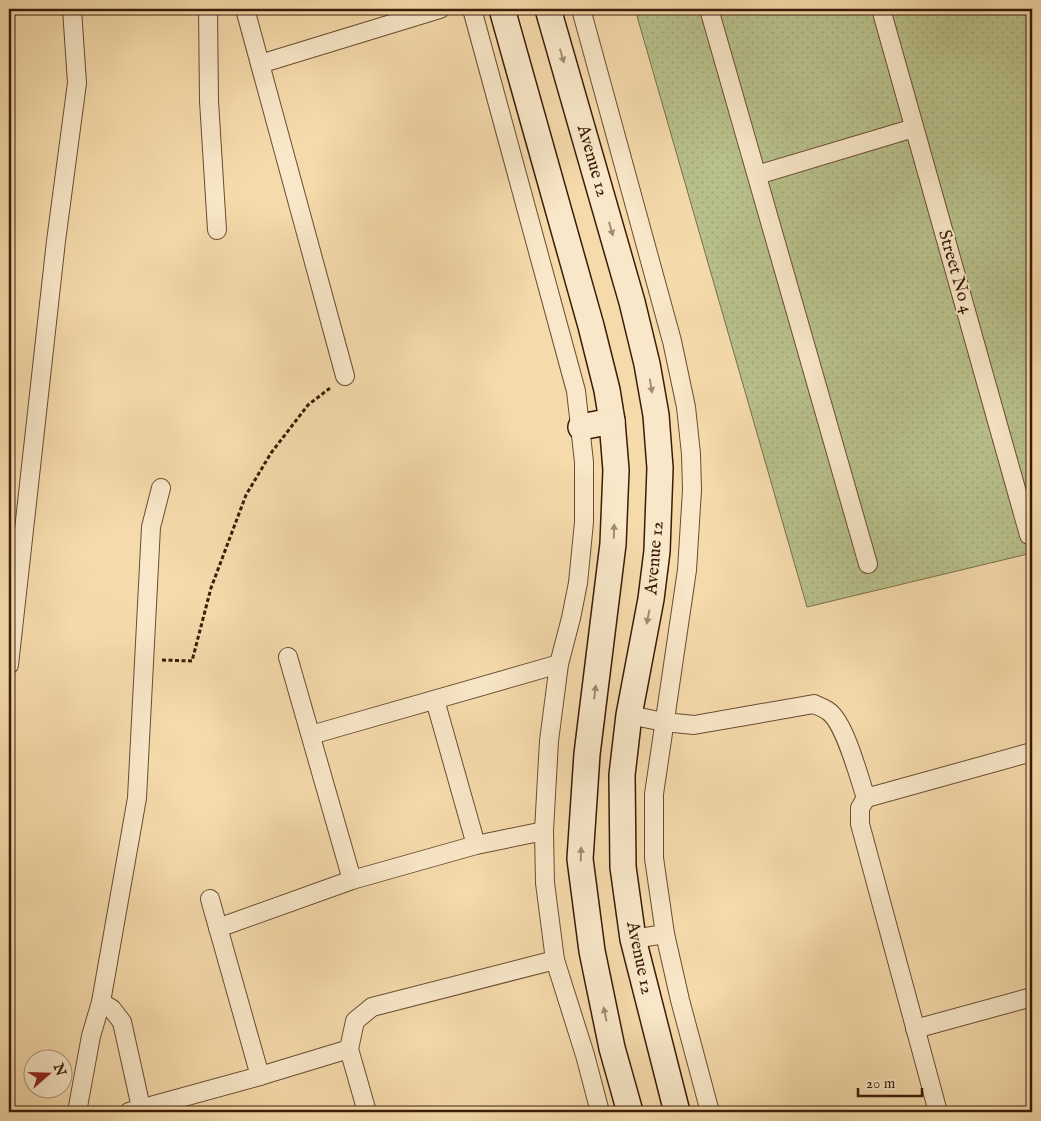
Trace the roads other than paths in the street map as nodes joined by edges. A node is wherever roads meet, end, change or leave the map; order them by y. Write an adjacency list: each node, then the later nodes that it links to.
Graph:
1 (72, 9): 23 (street)
2 (208, 9): 14 (street)
3 (245, 9): 11 (street)
4 (440, 9): 11 (street)
5 (472, 9): 17 (street)
6 (502, 9): 16 (main road)
7 (548, 9): 25 (main road, Avenue 12, one-way to 25)
8 (581, 9): 26 (street)
9 (709, 9): 13 (street)
10 (881, 9): 12 (street, Street No 4)
11 (260, 64): 15 (street)
12 (914, 128): 13 (street); 19 (street, Street No 4)
13 (757, 175): 20 (street)
14 (217, 230)
15 (345, 376)
16 (612, 421): 17 (main road); 41 (main road, one-way to 16)
17 (582, 427): 22 (street)
18 (161, 488): 39 (street)
19 (1029, 535)
20 (868, 564)
21 (288, 657): 27 (street)
22 (559, 664): 24 (street); 30 (street)
23 (9, 665)
24 (436, 700): 27 (street); 31 (street)
25 (629, 715): 26 (street); 36 (main road, Avenue 12)
26 (664, 722): 29 (street); 35 (street)
27 (310, 735): 32 (street)
28 (1032, 752): 29 (street)
29 (866, 798): 40 (street)
30 (544, 831): 31 (street); 37 (street)
31 (476, 845): 32 (street)
32 (352, 880): 34 (street)
33 (210, 899): 34 (street)
34 (218, 928): 44 (street)
35 (665, 934): 36 (street); 51 (street)
36 (633, 939): 50 (main road, Avenue 12)
37 (555, 960): 42 (street); 43 (street)
38 (1032, 997): 40 (street)
39 (101, 1002): 45 (street); 46 (street)
40 (916, 1029): 52 (street)
41 (612, 1048): 43 (street); 49 (main road)
42 (349, 1049): 44 (street); 47 (street)
43 (585, 1054): 48 (street)
44 (260, 1076): 45 (street)
45 (137, 1111)
46 (77, 1112)
47 (367, 1112)
48 (600, 1112)
49 (630, 1112)
50 (677, 1112)
51 (710, 1112)
52 (938, 1112)

